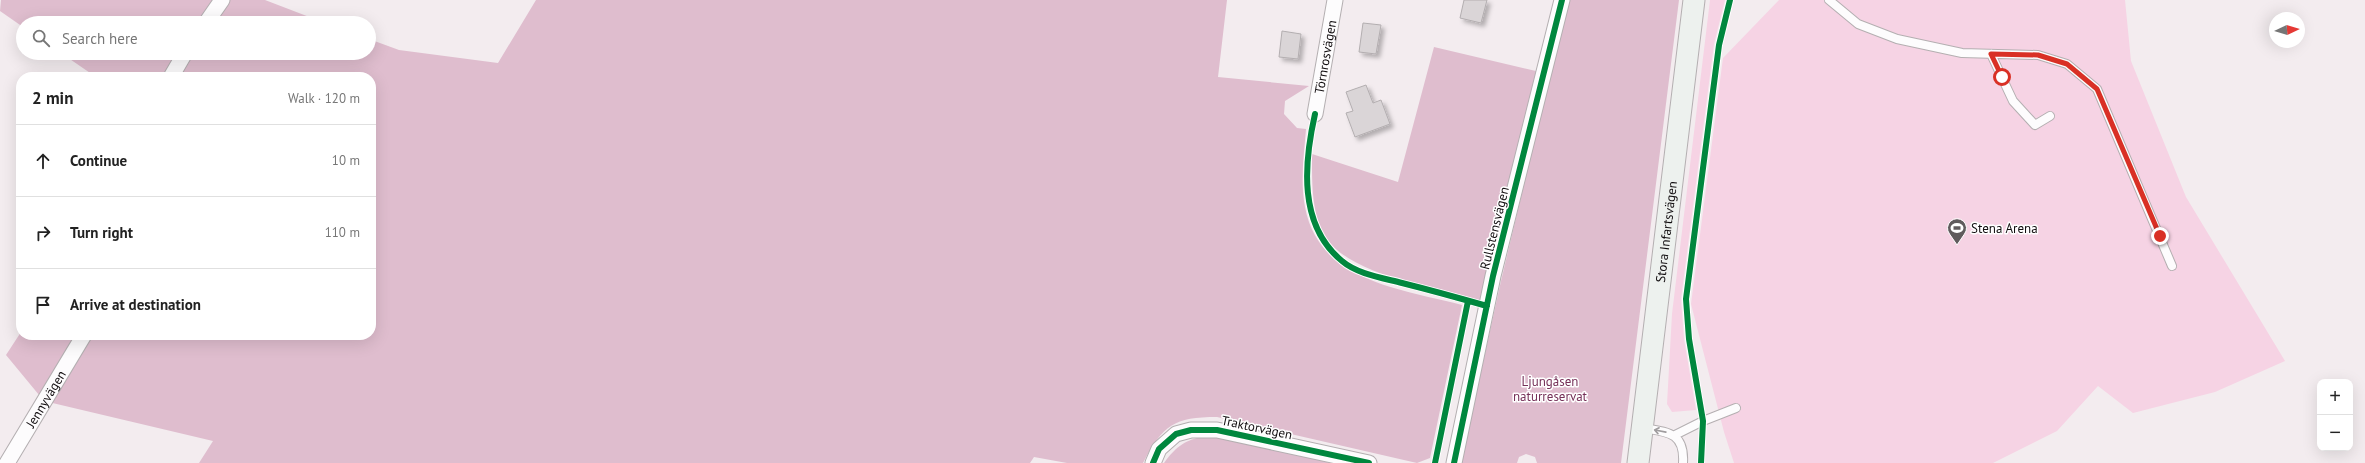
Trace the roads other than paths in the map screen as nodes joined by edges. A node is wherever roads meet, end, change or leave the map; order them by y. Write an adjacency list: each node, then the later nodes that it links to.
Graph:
1 (222, 0): 6 (street)
2 (1335, 0): 10 (street, Törnrosvägen)
3 (1562, 0): 20 (street, Rullstensvägen)
4 (1694, 0): 15 (main road, Stora Infartsvägen)
5 (1830, 0): 7 (lane)
6 (211, 16)
7 (1991, 54): 11 (lane); 12 (lane)
8 (181, 60): 9 (street)
9 (174, 72)
10 (1315, 114)
11 (2050, 116)
12 (2172, 266)
13 (81, 340): 17 (street, Jennyvägen)
14 (1736, 408): 16 (lane)
15 (1642, 428): 16 (lane, one-way to 15); 21 (main road, Stora Infartsvägen)
16 (1675, 435): 22 (lane)
17 (7, 463)
18 (1153, 463): 19 (street, Traktorvägen)
19 (1369, 463)
20 (1454, 463)
21 (1638, 463)
22 (1683, 463)

